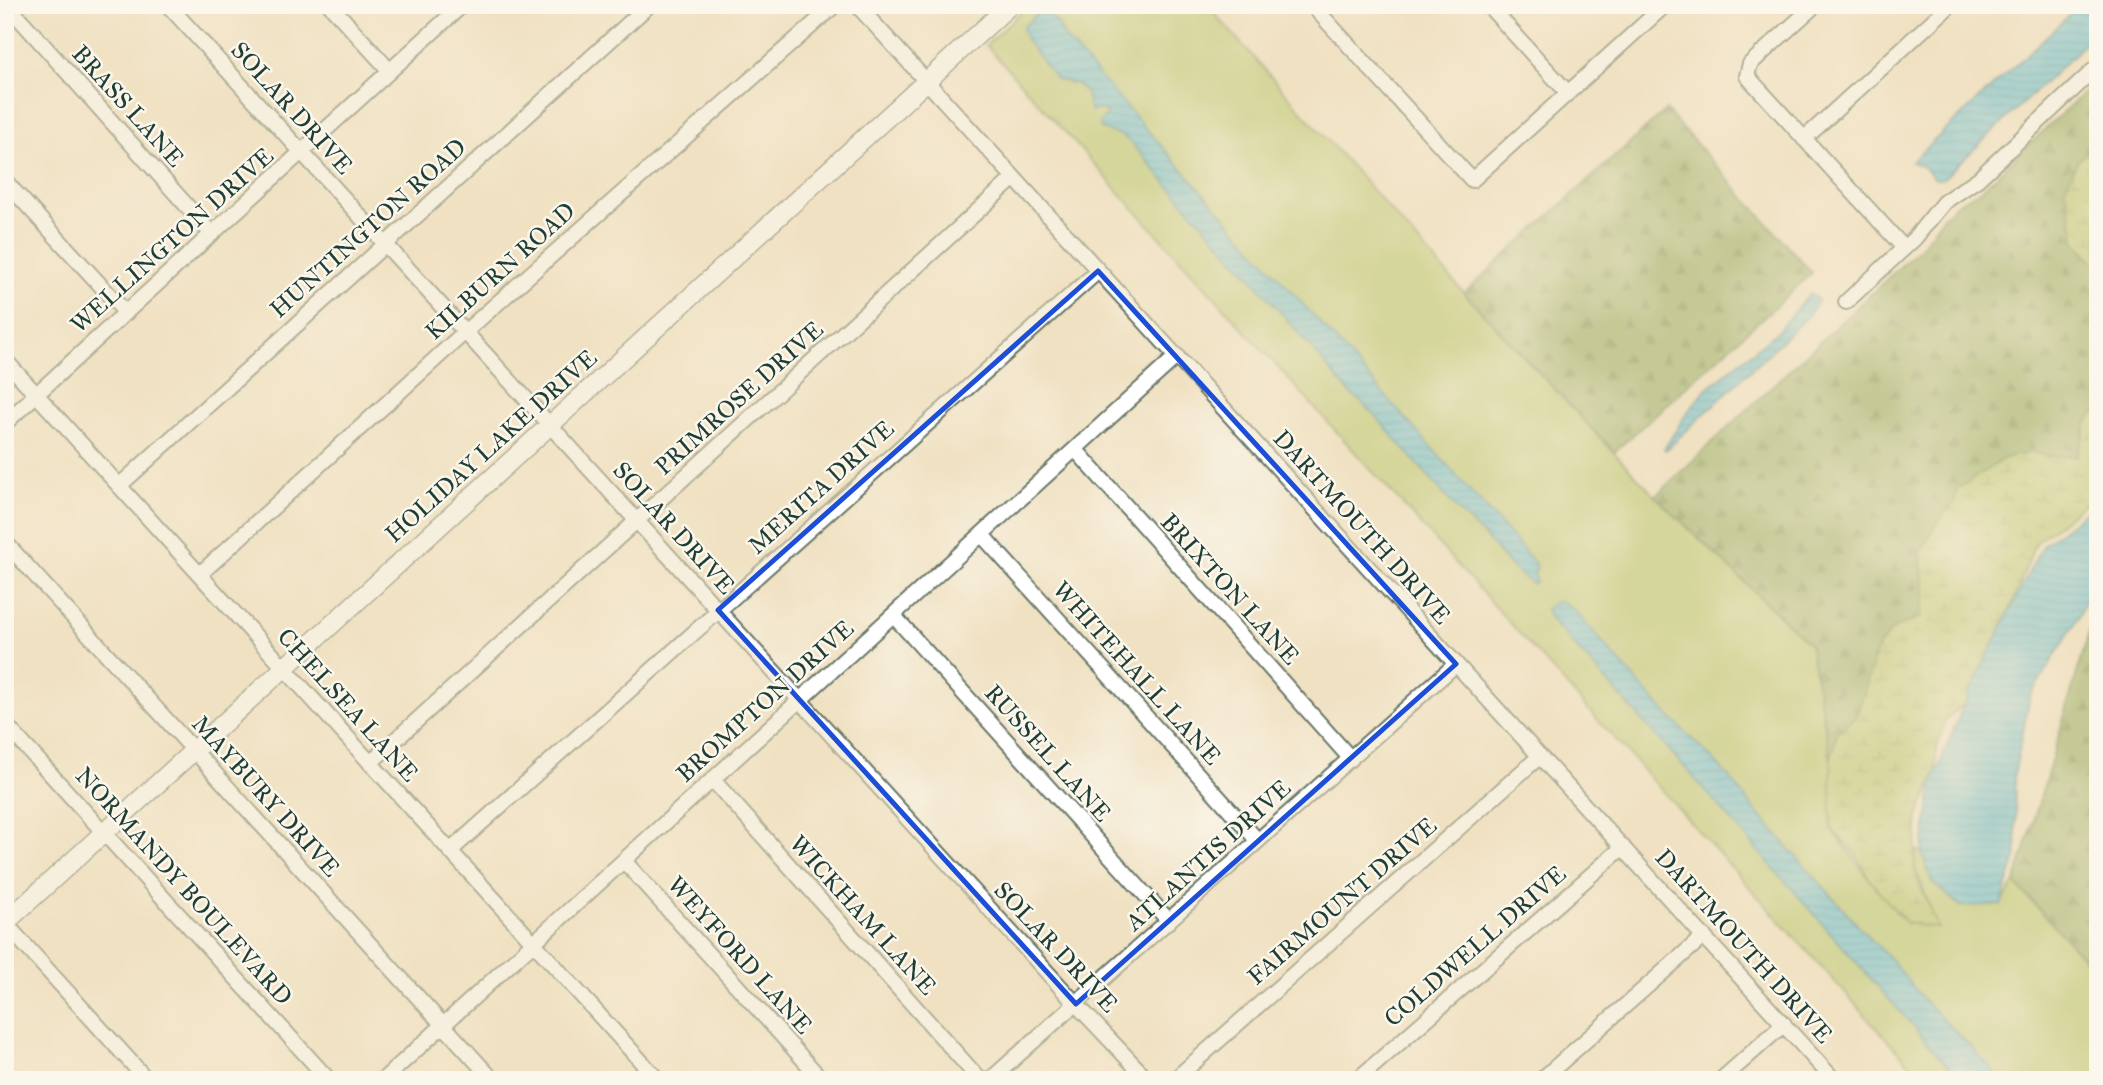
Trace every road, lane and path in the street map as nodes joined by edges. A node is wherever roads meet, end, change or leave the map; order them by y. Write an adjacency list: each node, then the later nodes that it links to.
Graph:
1 (168, 5): 19 (street, SOLAR DRIVE)
2 (330, 5): 15 (street)
3 (462, 5): 15 (street, WELLINGTON DRIVE)
4 (649, 5): 23 (street, HUNTINGTON ROAD)
5 (835, 5): 28 (street, KILBURN ROAD)
6 (857, 5): 16 (street, DARTMOUTH DRIVE)
7 (1010, 5): 16 (street, HOLIDAY LAKE DRIVE)
8 (1312, 5): 17 (street)
9 (1488, 5): 17 (street)
10 (1815, 5): 18 (street)
11 (1663, 6): 17 (street)
12 (1940, 8): 18 (street)
13 (10, 9): 22 (street, BRASS LANE)
14 (2098, 66): 24 (street)
15 (390, 71): 19 (street, WELLINGTON DRIVE)
16 (926, 81): 20 (street, DARTMOUTH DRIVE); 33 (street, HOLIDAY LAKE DRIVE)
17 (1568, 93)
18 (1804, 139): 24 (street)
19 (302, 152): 22 (street, WELLINGTON DRIVE); 23 (street, SOLAR DRIVE)
20 (1014, 178): 25 (street, DARTMOUTH DRIVE); 36 (street, PRIMROSE DRIVE)
21 (5, 181): 27 (street)
22 (212, 234): 27 (street, WELLINGTON DRIVE)
23 (385, 243): 28 (street, SOLAR DRIVE); 35 (street, HUNTINGTON ROAD)
24 (1904, 248): 26 (street)
25 (1098, 271): 29 (street, DARTMOUTH DRIVE); 40 (street, MERITA DRIVE)
26 (1846, 302)
27 (126, 313): 31 (street, WELLINGTON DRIVE)
28 (466, 331): 33 (street, SOLAR DRIVE); 39 (street, KILBURN ROAD)
29 (1177, 356): 34 (street, BROMPTON DRIVE); 42 (street, DARTMOUTH DRIVE)
30 (5, 360): 31 (street, CHELSEA LANE)
31 (37, 394): 32 (street, WELLINGTON DRIVE); 35 (street, CHELSEA LANE)
32 (5, 423)
33 (551, 425): 36 (street, SOLAR DRIVE); 43 (street, HOLIDAY LAKE DRIVE)
34 (1075, 449): 37 (street, BROMPTON DRIVE); 48 (street, BRIXTON LANE)
35 (119, 486): 39 (street, CHELSEA LANE)
36 (637, 522): 40 (street, SOLAR DRIVE); 49 (street, PRIMROSE DRIVE)
37 (982, 535): 41 (street, BROMPTON DRIVE); 52 (street, WHITEHALL LANE)
38 (5, 542): 46 (street, MAYBURY DRIVE)
39 (200, 574): 43 (street, CHELSEA LANE)
40 (718, 610): 44 (street, SOLAR DRIVE); 54 (street, MERITA DRIVE)
41 (893, 615): 44 (street, BROMPTON DRIVE); 56 (street, RUSSEL LANE)
42 (1456, 664): 47 (street, DARTMOUTH DRIVE); 48 (street, ATLANTIS DRIVE)
43 (284, 668): 46 (street, HOLIDAY LAKE DRIVE); 49 (street, CHELSEA LANE)
44 (800, 700): 50 (street, BROMPTON DRIVE); 60 (street, SOLAR DRIVE)
45 (5, 724): 51 (street, NORMANDY BOULEVARD)
46 (194, 751): 51 (street, HOLIDAY LAKE DRIVE); 62 (street, MAYBURY DRIVE)
47 (1540, 756): 53 (street, DARTMOUTH DRIVE); 72 (street, FAIRMOUNT DRIVE)
48 (1351, 759): 52 (street, ATLANTIS DRIVE)
49 (370, 763): 54 (street, CHELSEA LANE)
50 (712, 780): 55 (street, BROMPTON DRIVE); 69 (street, WICKHAM LANE)
51 (104, 833): 57 (street, HOLIDAY LAKE DRIVE); 64 (street, NORMANDY BOULEVARD)
52 (1258, 841): 56 (street, ATLANTIS DRIVE)
53 (1623, 847): 58 (street, DARTMOUTH DRIVE); 73 (street, COLDWELL DRIVE)
54 (450, 851): 59 (street, CHELSEA LANE)
55 (624, 861): 59 (street, BROMPTON DRIVE); 68 (street, WEYFORD LANE)
56 (1169, 920): 60 (street, ATLANTIS DRIVE)
57 (5, 923): 63 (street)
58 (1704, 936): 61 (street, DARTMOUTH DRIVE); 74 (street)
59 (533, 943): 62 (street, BROMPTON DRIVE); 67 (street, CHELSEA LANE)
60 (1076, 1004): 70 (street, ATLANTIS DRIVE); 71 (street, SOLAR DRIVE)
61 (1784, 1024): 75 (street); 76 (street, DARTMOUTH DRIVE)
62 (443, 1025): 65 (street, BROMPTON DRIVE); 66 (street, MAYBURY DRIVE)
63 (147, 1080)
64 (329, 1080)
65 (383, 1080)
66 (493, 1080)
67 (658, 1080)
68 (822, 1080)
69 (980, 1080)
70 (990, 1080)
71 (1148, 1080)
72 (1174, 1080)
73 (1357, 1080)
74 (1541, 1080)
75 (1721, 1080)
76 (1833, 1080)

